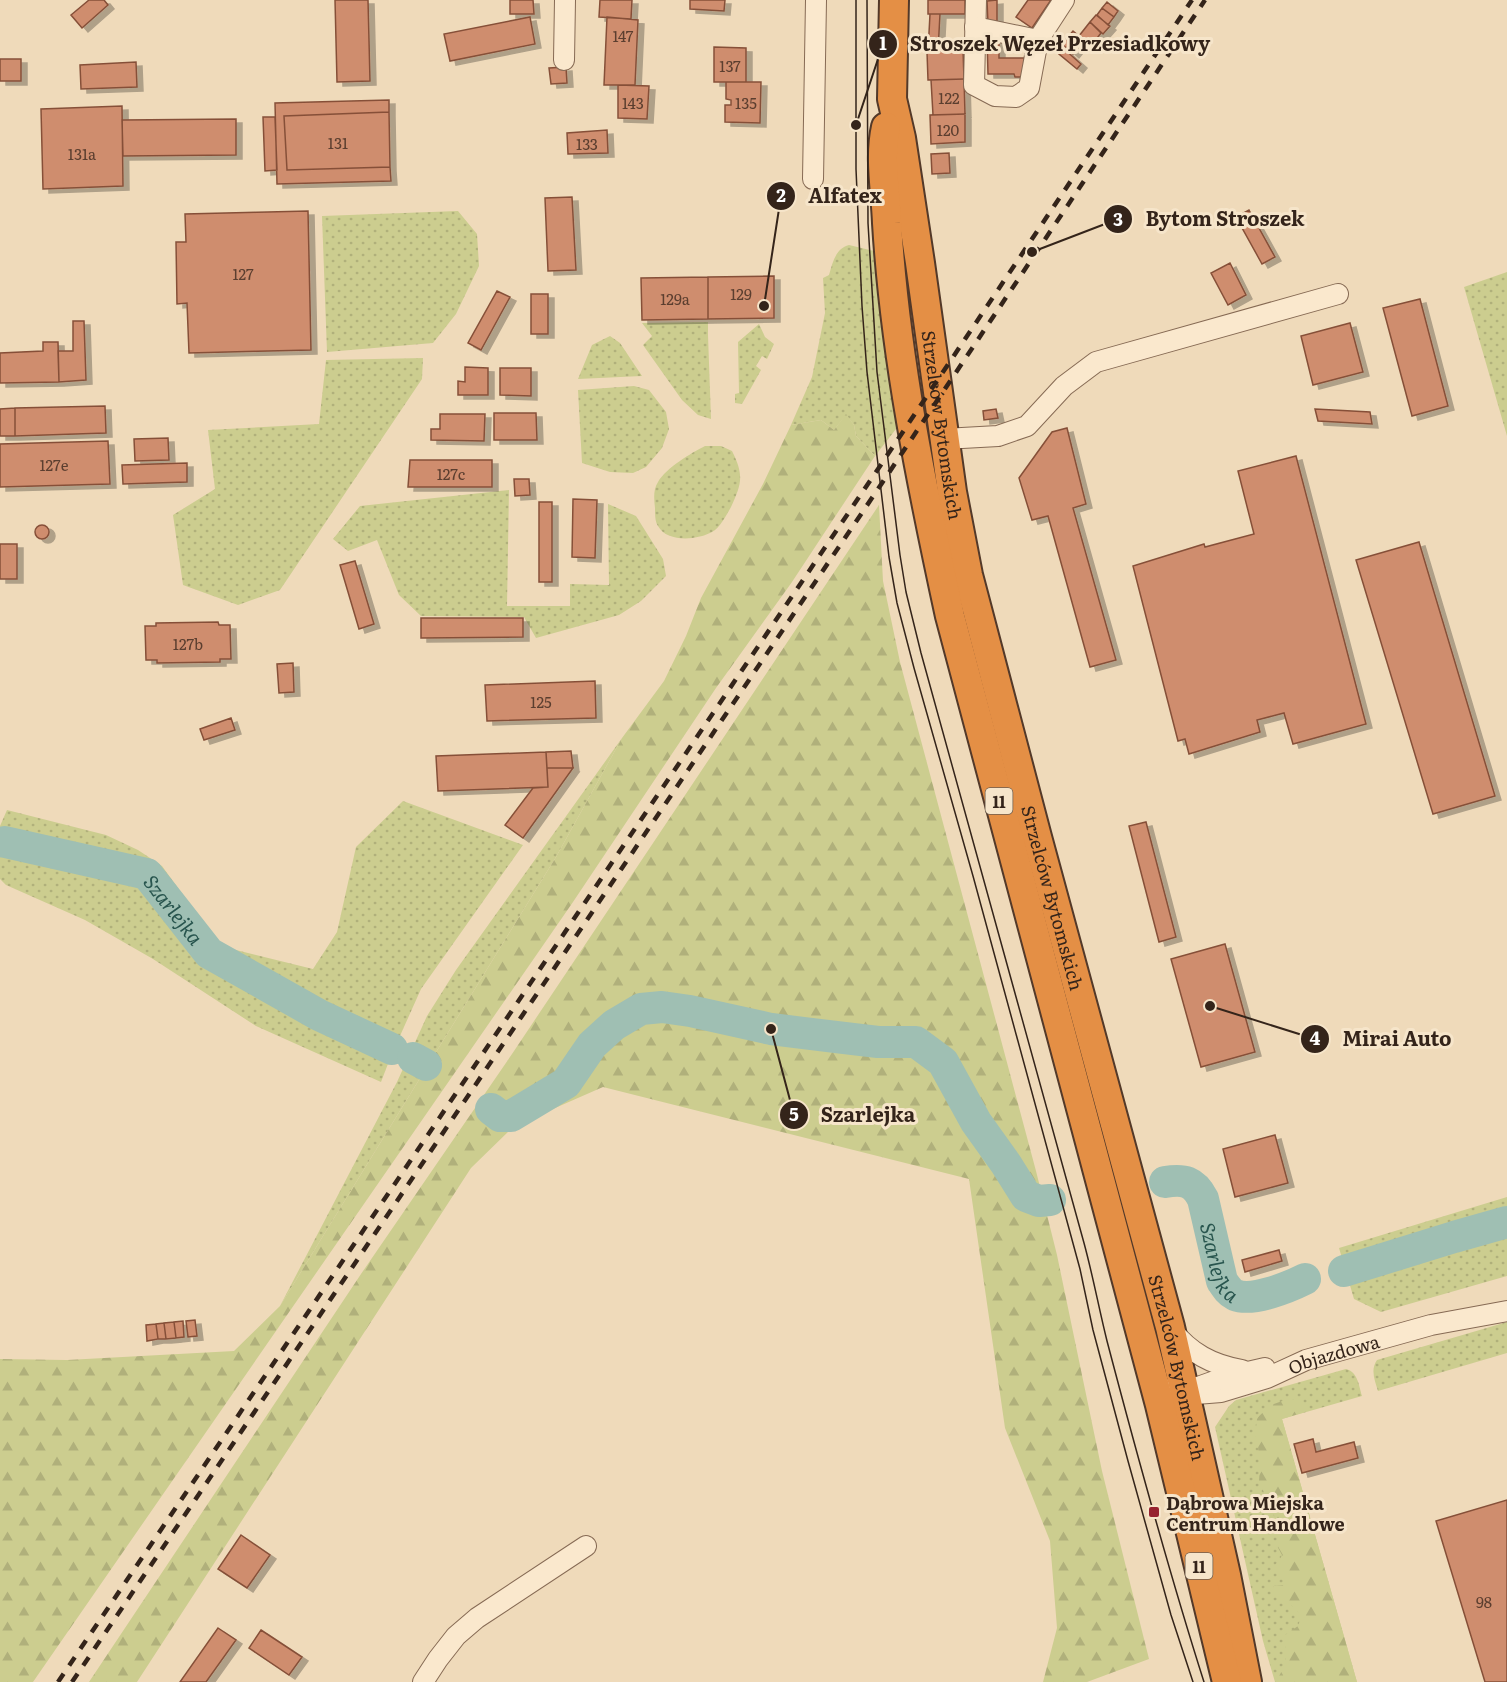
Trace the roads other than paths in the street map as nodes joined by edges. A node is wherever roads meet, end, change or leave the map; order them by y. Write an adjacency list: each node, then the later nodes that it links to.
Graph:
1 (565, 0): 8 (street)
2 (816, 0): 10 (street)
3 (894, 0): 9 (highway, Strzelców Bytomskich / 11)
4 (976, 0): 6 (street)
5 (1064, 0): 7 (street)
6 (975, 27): 7 (street); 7 (street)
7 (1038, 40)
8 (564, 60)
9 (892, 99): 12 (highway, Strzelców Bytomskich / 11); 17 (highway, 11)
10 (813, 179)
11 (1338, 294): 12 (street)
12 (944, 439): 16 (highway, Strzelców Bytomskich / 11)
13 (1507, 1297): 15 (street)
14 (1507, 1311): 15 (street, Objazdowa)
15 (1431, 1325): 18 (street, Objazdowa)
16 (1170, 1327): 19 (street); 21 (highway, Strzelców Bytomskich / 11)
17 (1145, 1353): 21 (street); 22 (highway, Strzelców Bytomskich / 11)
18 (1306, 1360): 19 (street); 20 (street, Objazdowa)
19 (1248, 1371): 21 (street)
20 (1221, 1392): 21 (street, Objazdowa); 22 (street)
21 (1185, 1393): 22 (highway, Strzelców Bytomskich / 11)
22 (1184, 1447): 25 (highway, Strzelców Bytomskich / 11); 26 (highway, Strzelców Bytomskich / 11)
23 (586, 1546): 24 (street)
24 (423, 1682)
25 (1227, 1682)
26 (1247, 1682)

